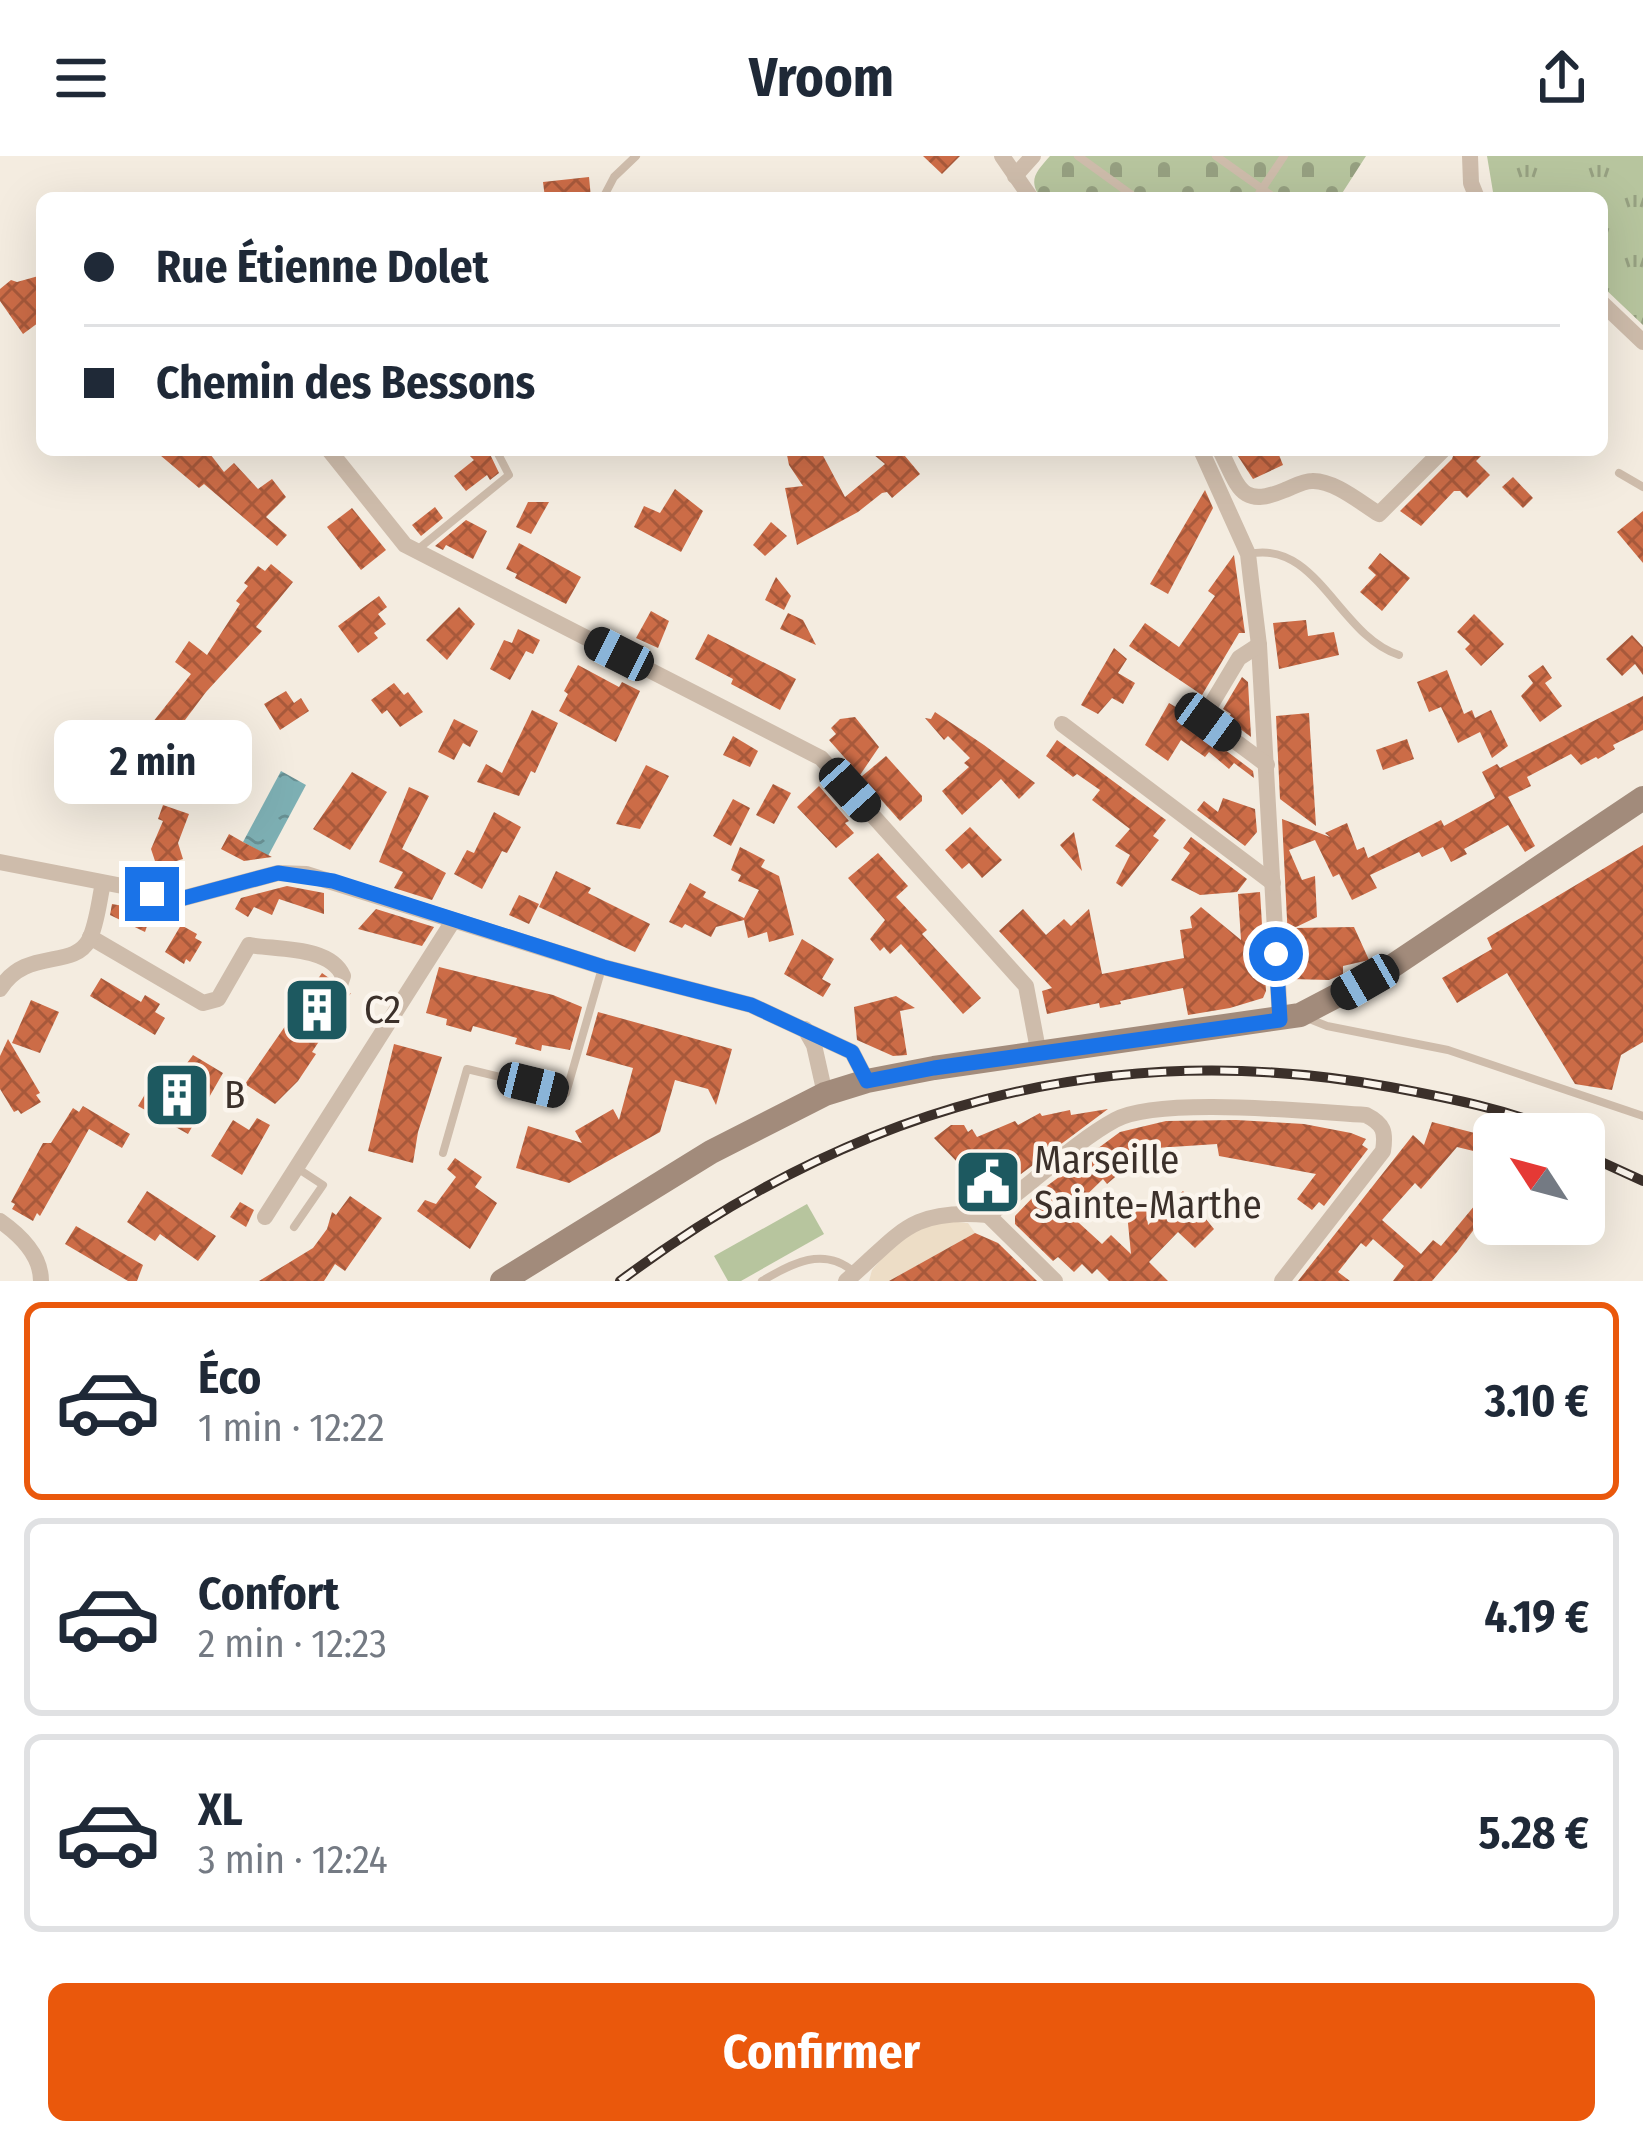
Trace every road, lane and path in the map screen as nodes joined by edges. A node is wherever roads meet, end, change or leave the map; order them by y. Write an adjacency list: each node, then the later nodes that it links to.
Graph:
1 (637, 156): 9 (lane)
2 (1002, 156): 8 (street)
3 (1033, 156): 8 (street)
4 (1078, 156): 11 (lane)
5 (1216, 156): 12 (lane)
6 (1284, 156): 13 (lane)
7 (1470, 156): 14 (street)
8 (1015, 176): 10 (street)
9 (606, 192)
10 (1027, 192)
11 (1128, 192)
12 (1258, 192)
13 (1260, 192)
14 (1475, 192)
15 (1608, 309): 16 (street)
16 (1643, 342)
17 (334, 456): 24 (street)
18 (499, 456): 24 (lane)
19 (1204, 456): 25 (street)
20 (1223, 456): 21 (street)
21 (1437, 456)
22 (1618, 473): 23 (lane)
23 (1643, 487)
24 (417, 550): 41 (street)
25 (1248, 554): 26 (street); 27 (lane)
26 (1259, 644): 29 (street); 29 (street)
27 (1399, 655)
28 (1062, 724): 33 (street)
29 (1267, 765): 33 (street)
30 (1643, 798): 39 (main road)
31 (0, 862): 32 (street)
32 (103, 883): 34 (street); 35 (street)
33 (1273, 883): 39 (street)
34 (453, 921): 36 (street); 46 (street)
35 (90, 938): 37 (street); 38 (street)
36 (603, 967): 40 (street); 45 (lane)
37 (340, 985)
38 (0, 989)
39 (1290, 1018): 41 (main road); 44 (lane)
40 (804, 1028): 42 (street); 43 (street)
41 (1039, 1055): 42 (main road)
42 (867, 1081): 43 (main road)
43 (825, 1094): 53 (main road)
44 (1643, 1116)
45 (443, 1153)
46 (296, 1167): 48 (street); 50 (lane)
47 (988, 1215): 51 (street); 55 (street); 56 (street)
48 (265, 1217)
49 (0, 1221): 52 (street)
50 (294, 1227)
51 (854, 1278): 54 (lane)
52 (41, 1281)
53 (502, 1281)
54 (762, 1281)
55 (1055, 1281)
56 (1282, 1281)

